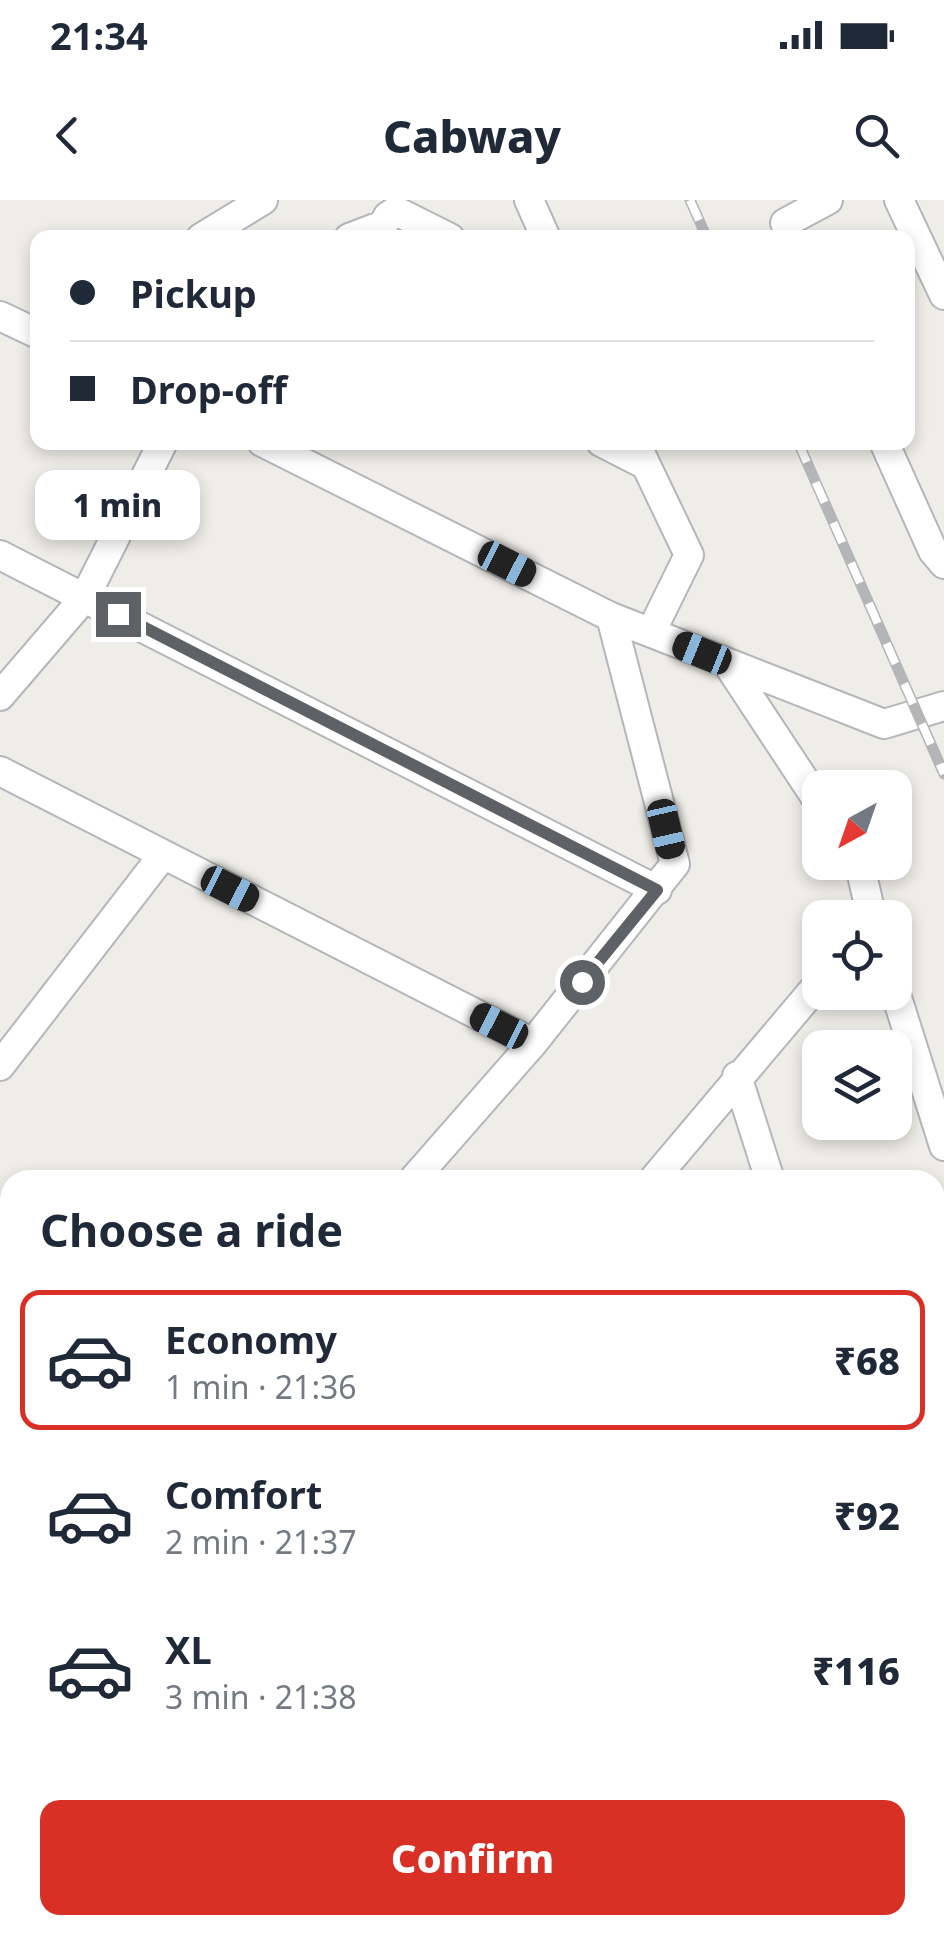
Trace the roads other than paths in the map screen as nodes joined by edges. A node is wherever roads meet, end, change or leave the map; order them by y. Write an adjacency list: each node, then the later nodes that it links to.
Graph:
1 (263, 200): 6 (street)
2 (529, 200): 9 (street)
3 (828, 200): 5 (street)
4 (899, 200): 10 (street)
5 (784, 220)
6 (214, 230)
7 (380, 230): 8 (street)
8 (434, 230)
9 (542, 230)
10 (913, 230)
11 (915, 233): 12 (street)
12 (944, 294)
13 (0, 316): 14 (street)
14 (30, 330)
15 (159, 450): 21 (street)
16 (278, 450): 22 (street)
17 (888, 450): 20 (street)
18 (640, 453): 23 (street)
19 (0, 554): 21 (street)
20 (944, 564)
21 (85, 597): 25 (street); 30 (street)
22 (611, 617): 23 (street); 30 (street)
23 (651, 632): 24 (street)
24 (727, 663): 26 (street); 28 (street)
25 (0, 696)
26 (944, 706)
27 (0, 771): 29 (street)
28 (802, 777)
29 (164, 854): 33 (street); 34 (street)
30 (657, 890): 33 (street)
31 (802, 1002): 35 (street)
32 (901, 1010): 36 (street)
33 (533, 1044): 37 (street)
34 (0, 1066)
35 (737, 1076): 38 (street); 39 (street)
36 (944, 1146)
37 (421, 1170)
38 (661, 1170)
39 (767, 1170)

